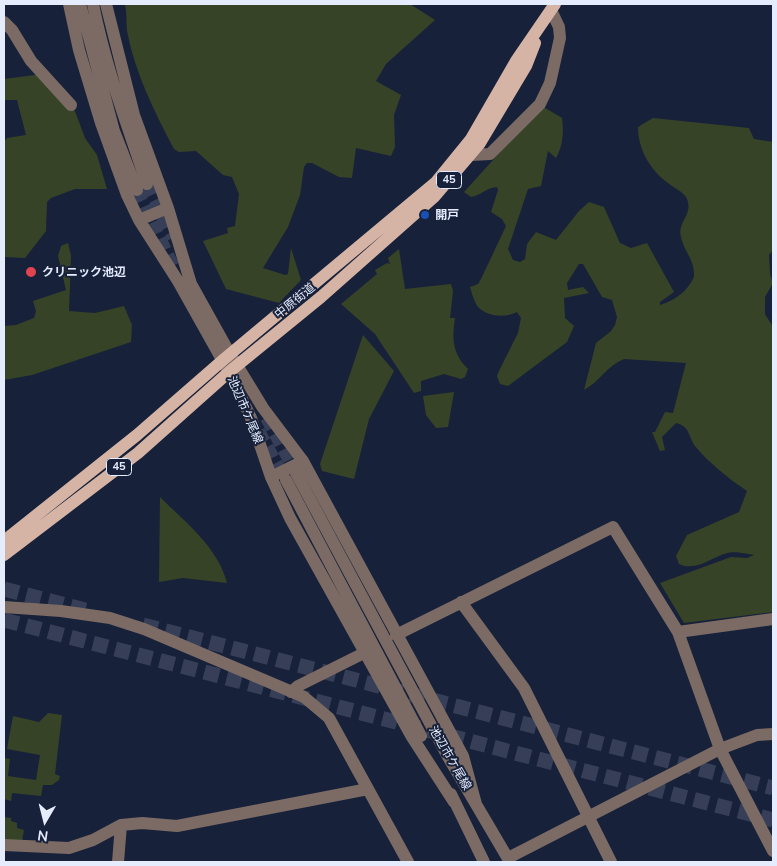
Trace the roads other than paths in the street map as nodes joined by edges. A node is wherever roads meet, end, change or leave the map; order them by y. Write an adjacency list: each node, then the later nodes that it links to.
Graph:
1 (69, 4): 10 (street, 池辺市ケ尾線)
2 (80, 4): 3 (street)
3 (93, 4)
4 (106, 4): 9 (street, 池辺市ケ尾線)
5 (551, 10): 8 (main road, 中原街道 / 45); 8 (street); 11 (main road, 中原街道 / 45)
6 (4, 22): 7 (street)
7 (71, 104)
8 (471, 154): 12 (main road, 中原街道 / 45)
9 (168, 208): 10 (street); 11 (street, 池辺市ケ尾線)
10 (139, 220): 11 (street, 池辺市ケ尾線)
11 (226, 357): 12 (street, 池辺市ケ尾線); 15 (main road, 中原街道 / 45)
12 (233, 369): 13 (street, 池辺市ケ尾線); 14 (street, 池辺市ケ尾線); 16 (main road, 中原街道 / 45)
13 (303, 461): 14 (street); 21 (street, 池辺市ケ尾線)
14 (271, 477): 22 (street, 池辺市ケ尾線)
15 (4, 541)
16 (4, 555)
17 (461, 602): 20 (street); 21 (street); 29 (street)
18 (4, 607): 23 (street)
19 (773, 619): 20 (street)
20 (678, 632): 25 (street)
21 (396, 635): 28 (street, 池辺市ケ尾線)
22 (366, 652): 23 (street); 27 (street, 池辺市ケ尾線)
23 (291, 692): 26 (street)
24 (773, 734): 25 (street)
25 (720, 749): 29 (street); 32 (street)
26 (368, 789): 30 (street); 35 (street)
27 (454, 802): 28 (street, 池辺市ケ尾線); 36 (street, 池辺市ケ尾線)
28 (476, 804): 33 (street, 池辺市ケ尾線)
29 (588, 817): 33 (street); 37 (street)
30 (121, 825): 31 (street); 34 (street)
31 (4, 846)
32 (773, 852)
33 (509, 860)
34 (118, 862)
35 (408, 862)
36 (484, 862)
37 (611, 862)

